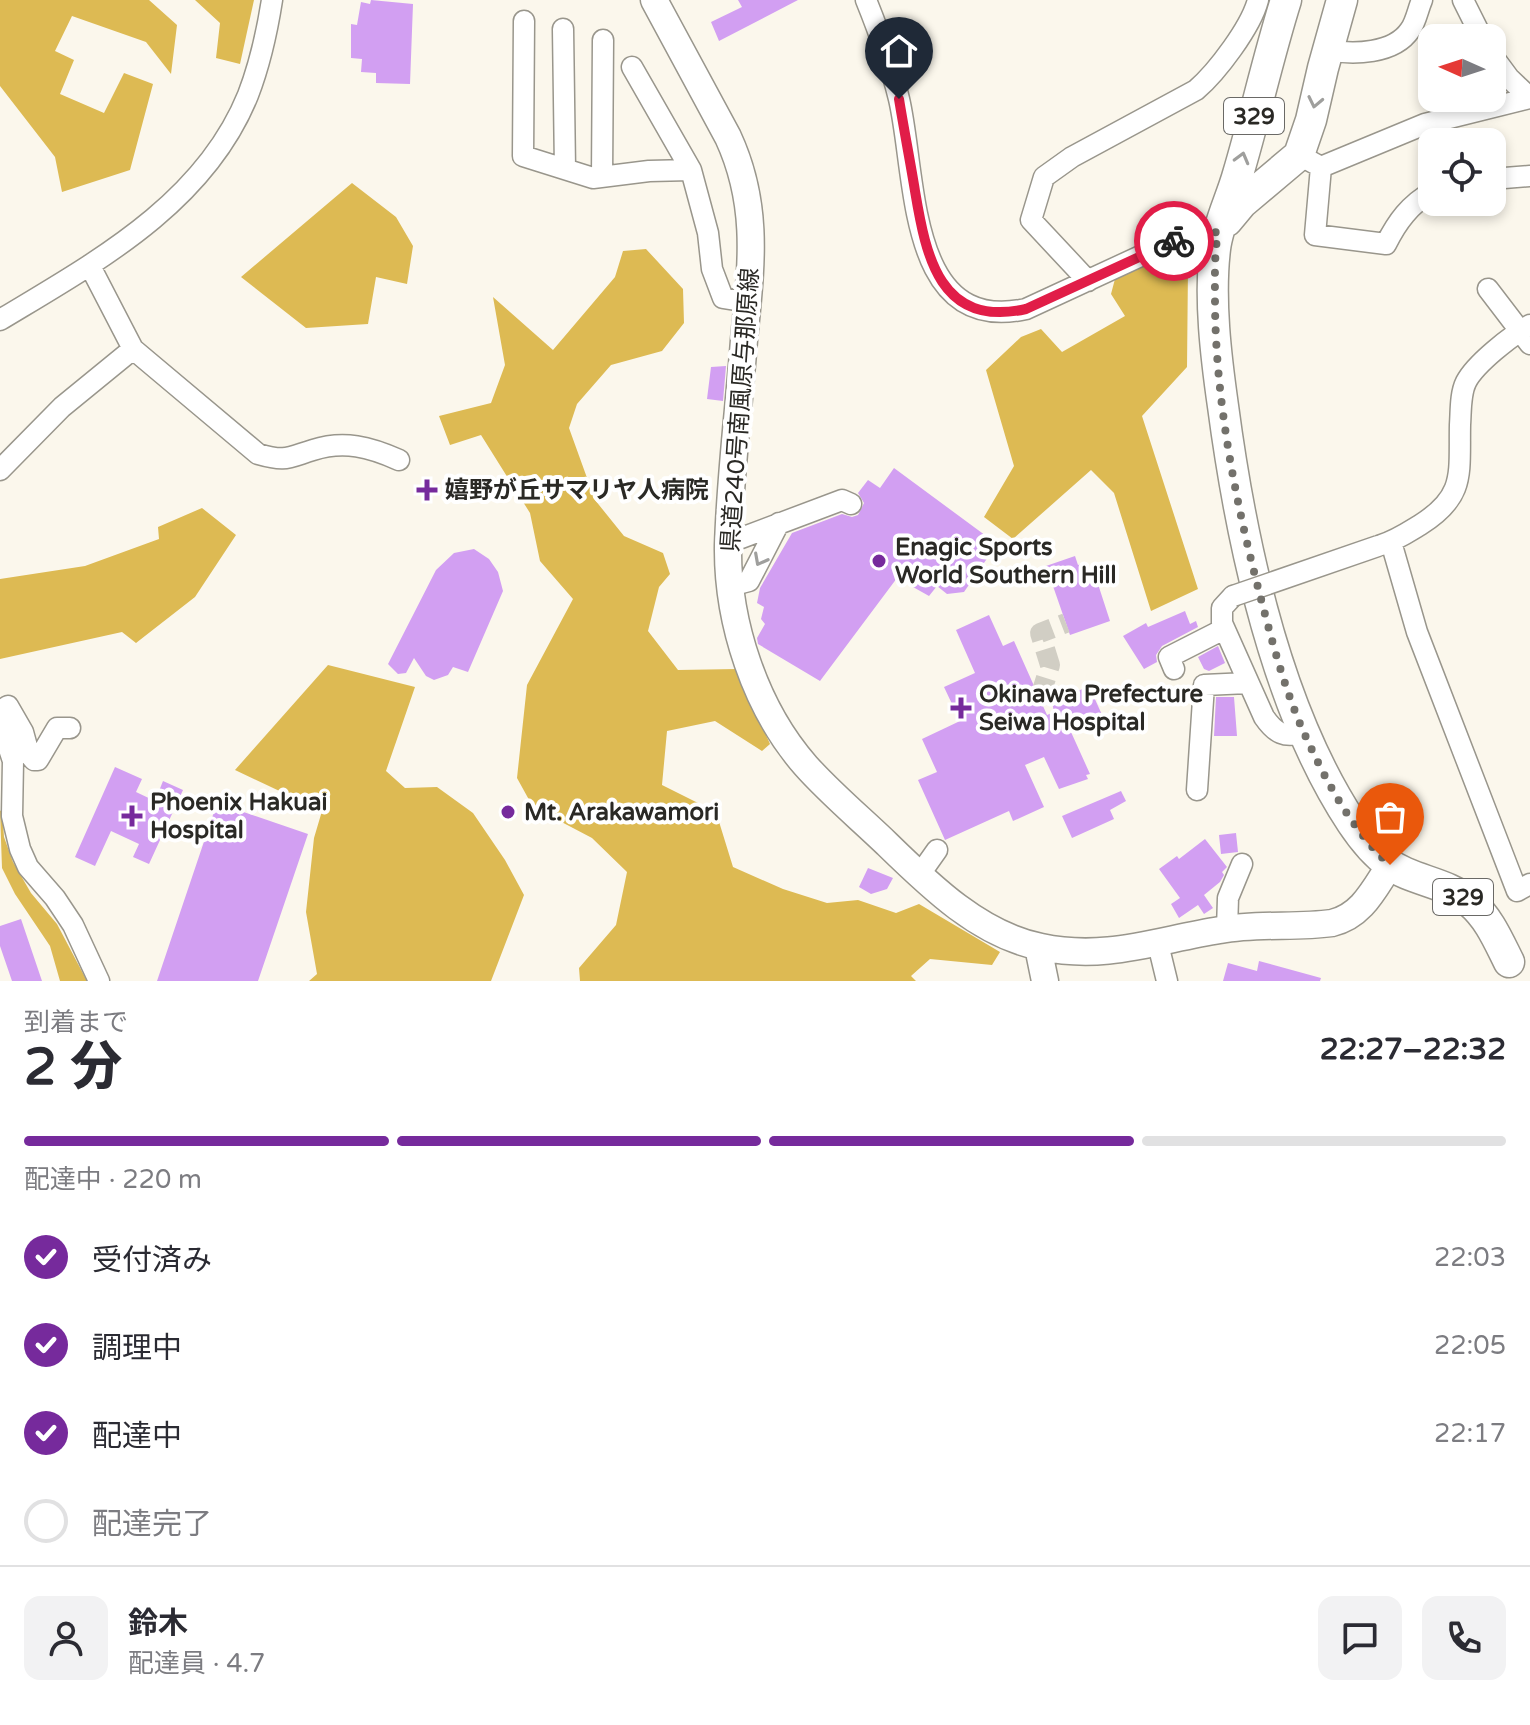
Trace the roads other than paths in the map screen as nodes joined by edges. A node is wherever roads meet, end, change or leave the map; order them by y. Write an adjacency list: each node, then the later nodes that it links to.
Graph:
1 (272, 0): 25 (street)
2 (654, 0): 28 (main road, 県道240号南風原与那原線)
3 (866, 0): 26 (street)
4 (1258, 0): 26 (street)
5 (1286, 0): 24 (highway, 329, one-way to 5)
6 (1342, 0): 13 (highway, 329)
7 (1422, 0): 13 (street)
8 (1463, 0): 10 (street)
9 (524, 21): 18 (street)
10 (1475, 24)
11 (563, 29): 18 (street)
12 (603, 40): 21 (street)
13 (1328, 50): 17 (highway, 329, one-way to 17)
14 (632, 67): 19 (street)
15 (1506, 74): 16 (street)
16 (1530, 98): 17 (street)
17 (1310, 161): 23 (street); 24 (highway, 329)
18 (565, 169): 21 (street)
19 (691, 170): 21 (street); 28 (street)
20 (1530, 176): 22 (street)
21 (602, 177)
22 (1506, 178)
23 (1418, 200)
24 (1218, 232): 26 (street); 45 (highway, 329)
25 (90, 266): 29 (street); 31 (street)
26 (1088, 281)
27 (1488, 289): 30 (street)
28 (748, 302): 36 (main road, 県道240号南風原与那原線)
29 (0, 320)
30 (1526, 333): 37 (street)
31 (133, 349): 32 (street); 33 (street)
32 (399, 460)
33 (0, 470)
34 (851, 504): 35 (street)
35 (779, 523): 36 (street); 38 (street, one-way to 38)
36 (728, 543): 38 (main road, 県道240号南風原与那原線)
37 (1384, 544): 39 (street, bridge); 51 (street)
38 (730, 586): 50 (main road, 県道240号南風原与那原線)
39 (1224, 629): 40 (street); 41 (street)
40 (1174, 669)
41 (1248, 683): 45 (street); 46 (street)
42 (0, 711): 44 (street)
43 (0, 722): 56 (street)
44 (70, 728)
45 (1304, 732): 49 (highway, 329)
46 (1197, 790)
47 (937, 850): 50 (street)
48 (1242, 864): 52 (street)
49 (1390, 865): 52 (main road, 県道240号南風原与那原線); 55 (highway, 329)
50 (920, 874): 54 (main road, 県道240号南風原与那原線)
51 (1530, 884)
52 (1227, 929): 53 (main road, 県道240号南風原与那原線)
53 (1158, 944): 54 (main road, 県道240号南風原与那原線); 58 (street)
54 (1038, 947): 57 (main road)
55 (1513, 972)
56 (99, 981)
57 (1045, 981)
58 (1167, 981)

